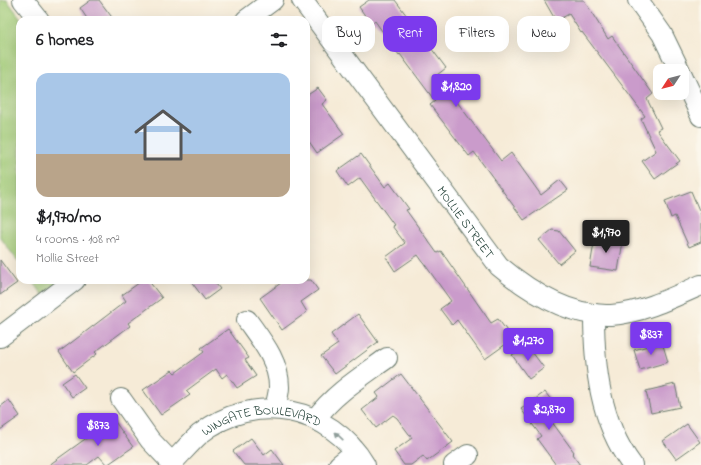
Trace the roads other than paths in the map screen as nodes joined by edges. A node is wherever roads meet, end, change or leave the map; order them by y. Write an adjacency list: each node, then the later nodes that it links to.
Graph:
1 (24, 0): 5 (street)
2 (273, 0): 6 (street)
3 (302, 0): 12 (street, MOLLIE STREET)
4 (638, 0): 7 (street)
5 (36, 16)
6 (251, 16)
7 (677, 64)
8 (689, 90): 9 (street)
9 (701, 116)
10 (70, 284): 14 (street)
11 (701, 285): 12 (street, MOLLIE STREET)
12 (594, 314): 22 (street)
13 (247, 320): 17 (street)
14 (0, 337)
15 (387, 358): 18 (street)
16 (121, 399): 20 (street)
17 (274, 409): 18 (street, WINGATE BOULEVARD); 20 (street, WINGATE BOULEVARD)
18 (316, 418): 19 (street, WINGATE BOULEVARD, one-way to 18)
19 (360, 458): 21 (street, WINGATE BOULEVARD)
20 (171, 464)
21 (339, 465)
22 (632, 465)

